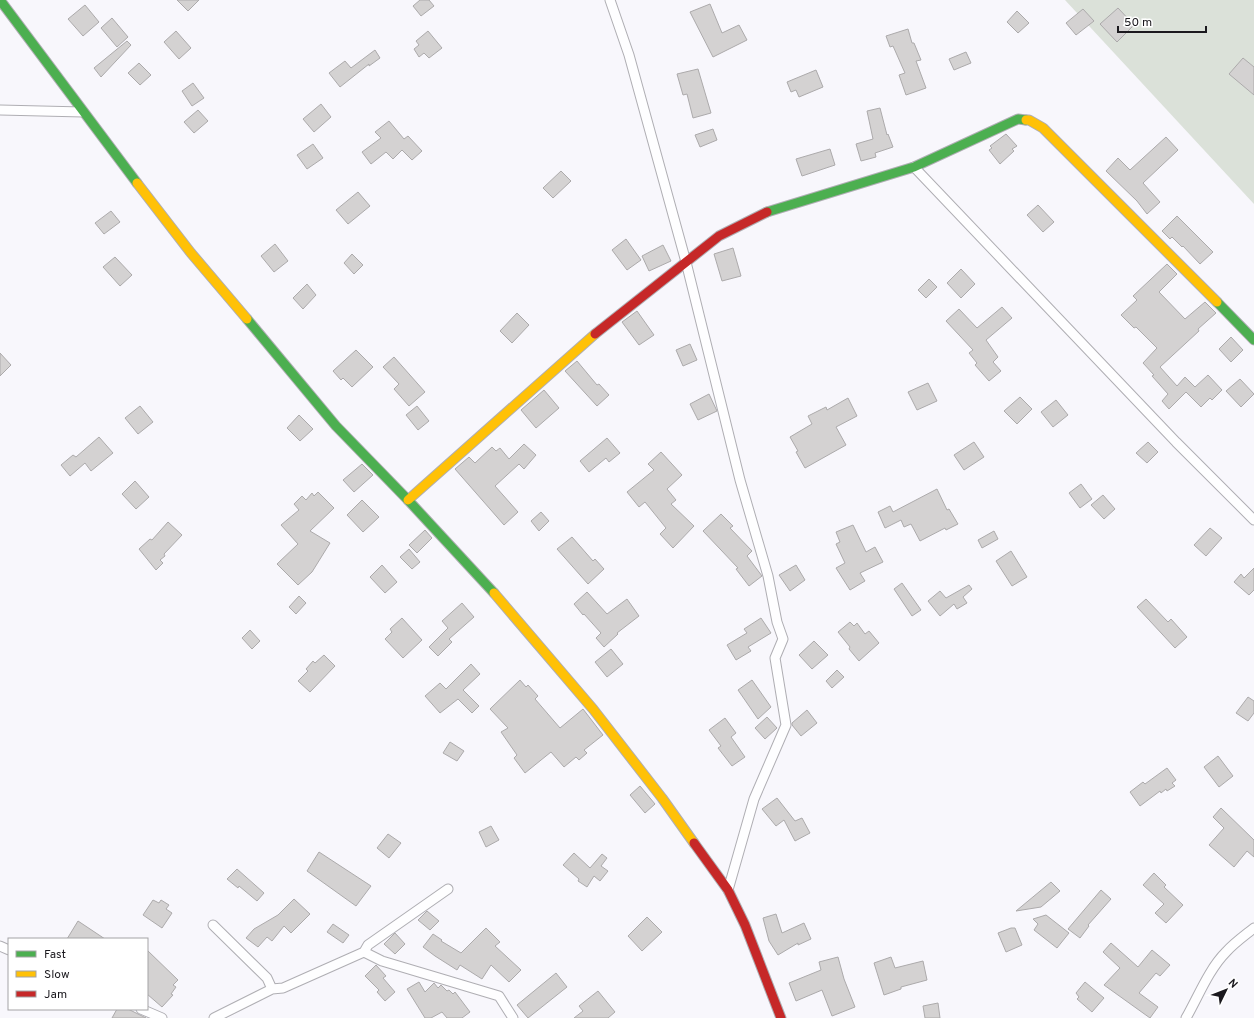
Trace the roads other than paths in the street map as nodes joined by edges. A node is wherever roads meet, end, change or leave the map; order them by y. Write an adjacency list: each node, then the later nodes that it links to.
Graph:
1 (0, 0): 4 (street)
2 (610, 0): 6 (street)
3 (0, 110): 4 (street)
4 (83, 112): 8 (street)
5 (914, 167): 6 (street); 7 (street); 9 (street)
6 (686, 262): 8 (street); 11 (street)
7 (1254, 340)
8 (408, 500): 11 (street)
9 (1254, 520)
10 (448, 889): 14 (street)
11 (728, 890): 20 (street)
12 (214, 925): 15 (street)
13 (1254, 928): 21 (street)
14 (364, 952): 15 (street); 19 (street)
15 (272, 989): 18 (street)
16 (143, 1010): 17 (street)
17 (162, 1018)
18 (214, 1018)
19 (513, 1018)
20 (781, 1018)
21 (1186, 1018)

